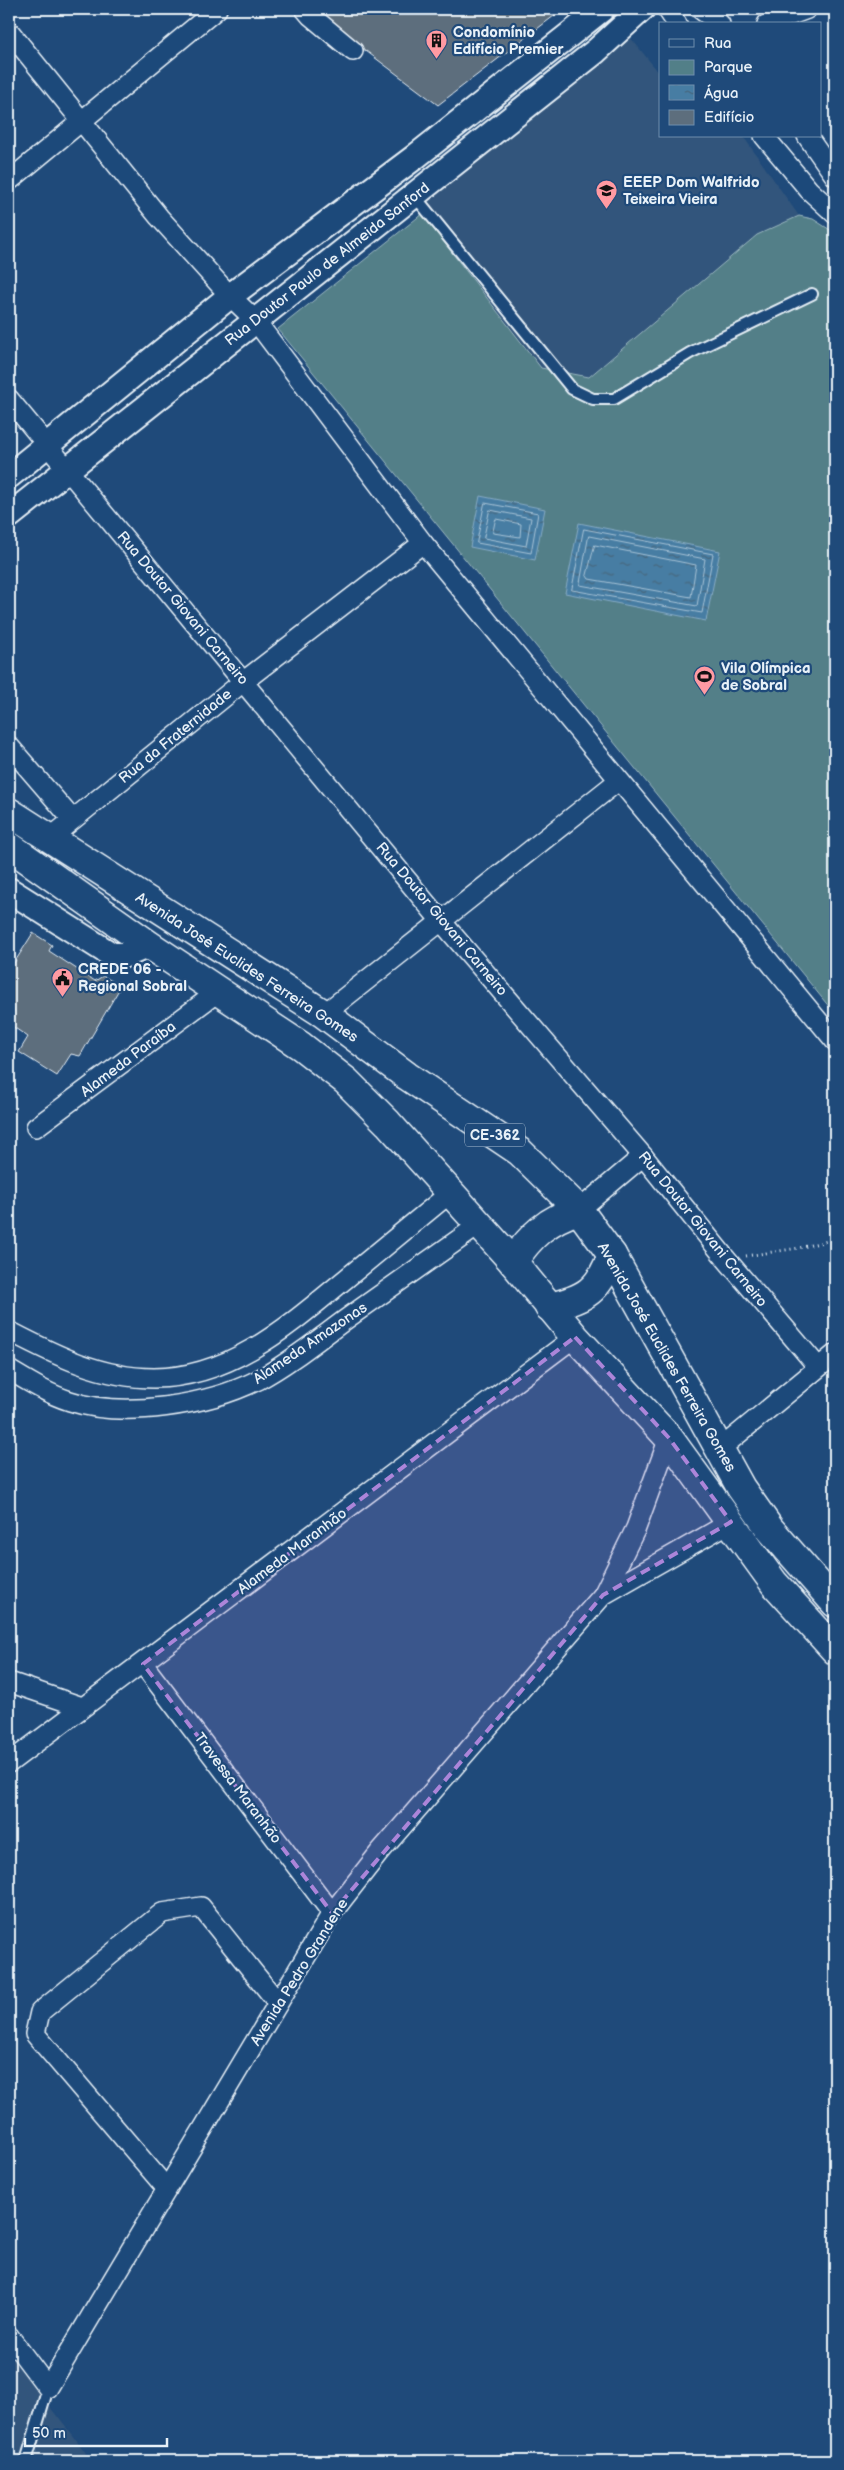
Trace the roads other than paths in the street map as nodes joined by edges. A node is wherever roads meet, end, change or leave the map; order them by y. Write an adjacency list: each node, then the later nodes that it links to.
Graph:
1 (217, 9): 13 (street)
2 (305, 9): 12 (street)
3 (602, 9): 21 (street, Rua Doutor Paulo de Almeida Sanford)
4 (642, 9): 18 (street, Rua Doutor Paulo de Almeida Sanford)
5 (667, 9): 8 (street)
6 (700, 9): 9 (street)
7 (807, 9): 10 (street)
8 (676, 22)
9 (717, 22)
10 (772, 22)
11 (9, 31): 13 (street)
12 (353, 51)
13 (83, 121): 17 (street); 21 (street)
14 (766, 138): 19 (street)
15 (808, 138): 16 (street)
16 (835, 176)
17 (9, 181)
18 (414, 195): 20 (lane); 22 (street, Rua Doutor Paulo de Almeida Sanford)
19 (835, 214)
20 (812, 294)
21 (230, 296): 22 (street); 24 (street, Rua Doutor Paulo de Almeida Sanford)
22 (255, 320): 25 (street, Rua Doutor Paulo de Almeida Sanford); 28 (street)
23 (9, 399): 24 (street, Rua Doutor Giovani Carneiro)
24 (47, 444): 25 (street, Rua Doutor Giovani Carneiro); 26 (street, Rua Doutor Paulo de Almeida Sanford)
25 (68, 469): 27 (street, Rua Doutor Paulo de Almeida Sanford); 29 (street, Rua Doutor Giovani Carneiro)
26 (9, 476)
27 (9, 516)
28 (423, 544): 29 (street, Rua da Fraternidade); 31 (street)
29 (244, 681): 33 (street, Rua da Fraternidade); 37 (street, Rua Doutor Giovani Carneiro)
30 (9, 746): 33 (street)
31 (618, 781): 37 (street); 41 (street)
32 (9, 812): 34 (main road, Avenida José Euclides Ferreira Gomes / CE-362)
33 (72, 819): 34 (street, Rua da Fraternidade)
34 (49, 839): 40 (main road, Avenida José Euclides Ferreira Gomes / CE-362)
35 (9, 846): 38 (main road)
36 (9, 890): 38 (street)
37 (442, 921): 40 (street); 43 (street, Rua Doutor Giovani Carneiro)
38 (150, 945): 39 (main road)
39 (220, 991): 42 (street, Alameda Paraíba); 44 (main road)
40 (324, 1014): 45 (main road, Avenida José Euclides Ferreira Gomes / CE-362)
41 (835, 1041)
42 (36, 1127)
43 (643, 1156): 45 (street); 54 (street, Rua Doutor Giovani Carneiro)
44 (450, 1193): 46 (main road); 52 (street, Alameda Amazonas)
45 (579, 1210): 47 (main road, Avenida José Euclides Ferreira Gomes / CE-362); 48 (main road)
46 (479, 1225): 48 (main road); 57 (street, Alameda Amazonas)
47 (612, 1255): 49 (main road); 60 (main road, Avenida José Euclides Ferreira Gomes / CE-362)
48 (512, 1262): 49 (main road)
49 (549, 1307): 51 (main road)
50 (9, 1331): 56 (street, Alameda Amazonas)
51 (575, 1337): 59 (main road); 65 (street, Alameda Maranhão)
52 (254, 1349): 56 (street, Alameda Amazonas); 57 (street)
53 (835, 1354): 54 (street)
54 (818, 1367): 60 (street)
55 (9, 1370): 58 (street, Alameda Amazonas)
56 (174, 1376): 58 (street)
57 (259, 1379): 58 (street, Alameda Amazonas)
58 (174, 1405)
59 (670, 1438): 61 (main road); 62 (street, Avenida Pedro Grandene)
60 (720, 1449): 63 (main road, Avenida José Euclides Ferreira Gomes / CE-362)
61 (731, 1522): 62 (street, Avenida Pedro Grandene); 64 (main road)
62 (603, 1595): 69 (street, Avenida Pedro Grandene)
63 (835, 1603)
64 (835, 1650)
65 (143, 1664): 67 (street, Alameda Maranhão); 69 (street, Travessa Maranhão)
66 (9, 1682): 67 (street)
67 (82, 1706): 68 (street, Alameda Maranhão)
68 (9, 1763)
69 (332, 1913): 70 (street, Avenida Pedro Grandene)
70 (278, 2003): 71 (street, Avenida Pedro Grandene); 71 (street)
71 (166, 2189): 73 (street, Avenida Pedro Grandene)
72 (9, 2336): 73 (street)
73 (48, 2388): 74 (lane)
74 (26, 2461)

